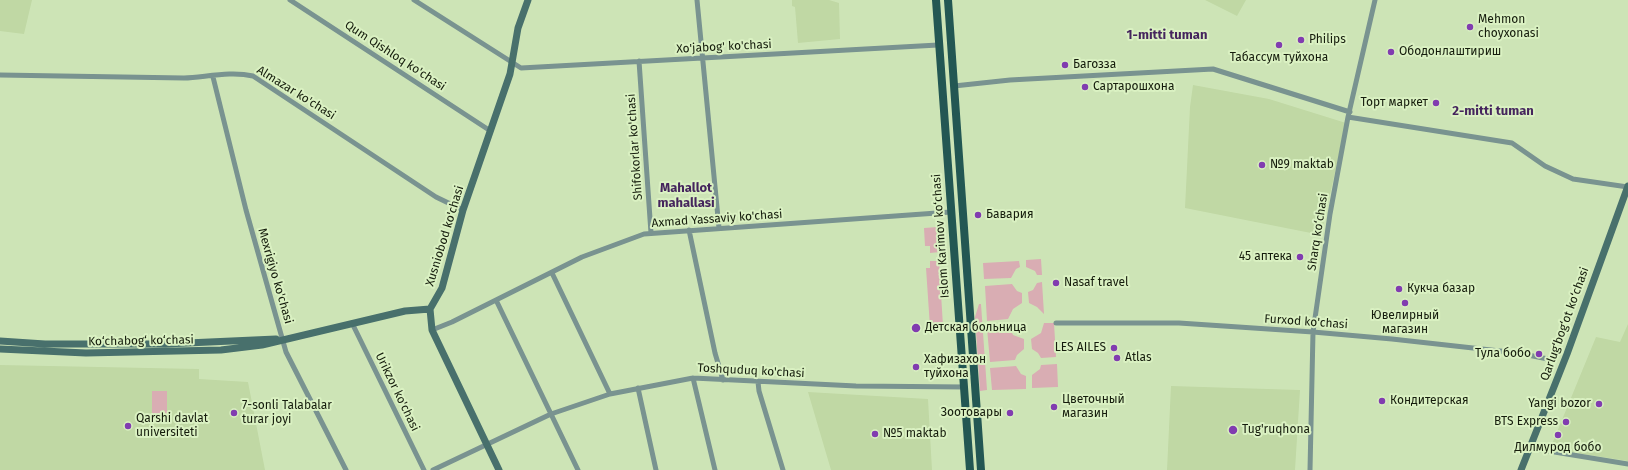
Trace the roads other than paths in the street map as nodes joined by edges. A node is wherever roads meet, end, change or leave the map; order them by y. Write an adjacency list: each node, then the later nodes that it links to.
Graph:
1 (290, 0): 17 (street, Qum Qishloq ko'chasi)
2 (414, 0): 12 (street, Xo'jabog' ko'chasi)
3 (528, 0): 12 (main road, Xusniobod ko'chasi)
4 (697, 0): 10 (street)
5 (936, 0): 8 (main road, Islom Karimov ko‘chasi)
6 (1375, 0): 16 (street, Sharq ko‘chasi)
7 (948, 4): 8 (main road); 15 (main road, Islom Karimov ko‘chasi)
8 (936, 9): 9 (main road, Islom Karimov ko‘chasi)
9 (938, 45): 10 (street, Xo'jabog' ko'chasi); 20 (main road, Islom Karimov ko‘chasi)
10 (702, 58): 11 (street, Xo'jabog' ko'chasi); 21 (street)
11 (639, 61): 12 (street, Xo'jabog' ko'chasi); 23 (street, Shifokorlar ko'chasi)
12 (512, 62): 17 (main road, Xusniobod ko'chasi)
13 (0, 75): 14 (street, Almazar ko'chasi)
14 (213, 77): 19 (street, Almazar ko'chasi); 31 (street, Mexrigiyo ko'chasi)
15 (954, 86): 16 (street); 54 (main road, Islom Karimov ko‘chasi)
16 (1349, 114): 18 (street); 30 (street, Sharq ko‘chasi)
17 (489, 130): 19 (main road, Xusniobod ko'chasi)
18 (1628, 186): 43 (main road, Qarlug‘bog‘ot ko‘chasi)
19 (463, 210): 26 (main road, Xusniobod ko'chasi)
20 (951, 212): 21 (street, Axmad Yassaviy ko'chasi); 38 (main road, Islom Karimov ko‘chasi)
21 (719, 228): 22 (street, Axmad Yassaviy ko'chasi)
22 (689, 230): 23 (street, Axmad Yassaviy ko'chasi); 36 (street)
23 (651, 233): 24 (street, Axmad Yassaviy ko'chasi)
24 (552, 272): 25 (street, Axmad Yassaviy ko'chasi); 40 (street)
25 (496, 300): 29 (street, Axmad Yassaviy ko'chasi); 41 (street)
26 (430, 309): 27 (main road, Ko‘chabog‘ ko‘chasi); 29 (main road)
27 (352, 323): 31 (main road, Ko‘chabog‘ ko‘chasi); 47 (street, Urikzor ko'chasi)
28 (1056, 323): 30 (street, Furxod ko'chasi)
29 (432, 330): 42 (main road)
30 (1313, 332): 34 (street, Furxod ko'chasi); 55 (street, Sharq ko‘chasi)
31 (282, 339): 32 (main road, Ko‘chabog‘ ko‘chasi); 33 (main road, Ko‘chabog‘ ko‘chasi); 46 (street, Mexrigiyo ko'chasi)
32 (0, 341)
33 (0, 350)
34 (1553, 360)
35 (693, 378): 36 (street, Toshquduq ko'chasi); 39 (street, Toshquduq ko'chasi); 52 (street)
36 (723, 380): 37 (street, Toshquduq ko'chasi)
37 (758, 382): 38 (street, Toshquduq ko'chasi); 53 (street)
38 (965, 387): 45 (main road, Islom Karimov ko‘chasi)
39 (638, 388): 40 (street, Toshquduq ko'chasi); 51 (street)
40 (610, 394): 41 (street, Toshquduq ko'chasi)
41 (551, 414): 42 (street, Toshquduq ko'chasi); 50 (street)
42 (486, 445): 48 (street, Toshquduq ko'chasi); 49 (main road)
43 (1530, 448): 44 (street); 56 (main road, Qarlug‘bog‘ot ko‘chasi)
44 (1628, 464)
45 (969, 467)
46 (346, 470)
47 (424, 470)
48 (433, 470)
49 (499, 470)
50 (578, 470)
51 (656, 470)
52 (715, 470)
53 (783, 470)
54 (981, 470)
55 (1310, 470)
56 (1521, 470)

